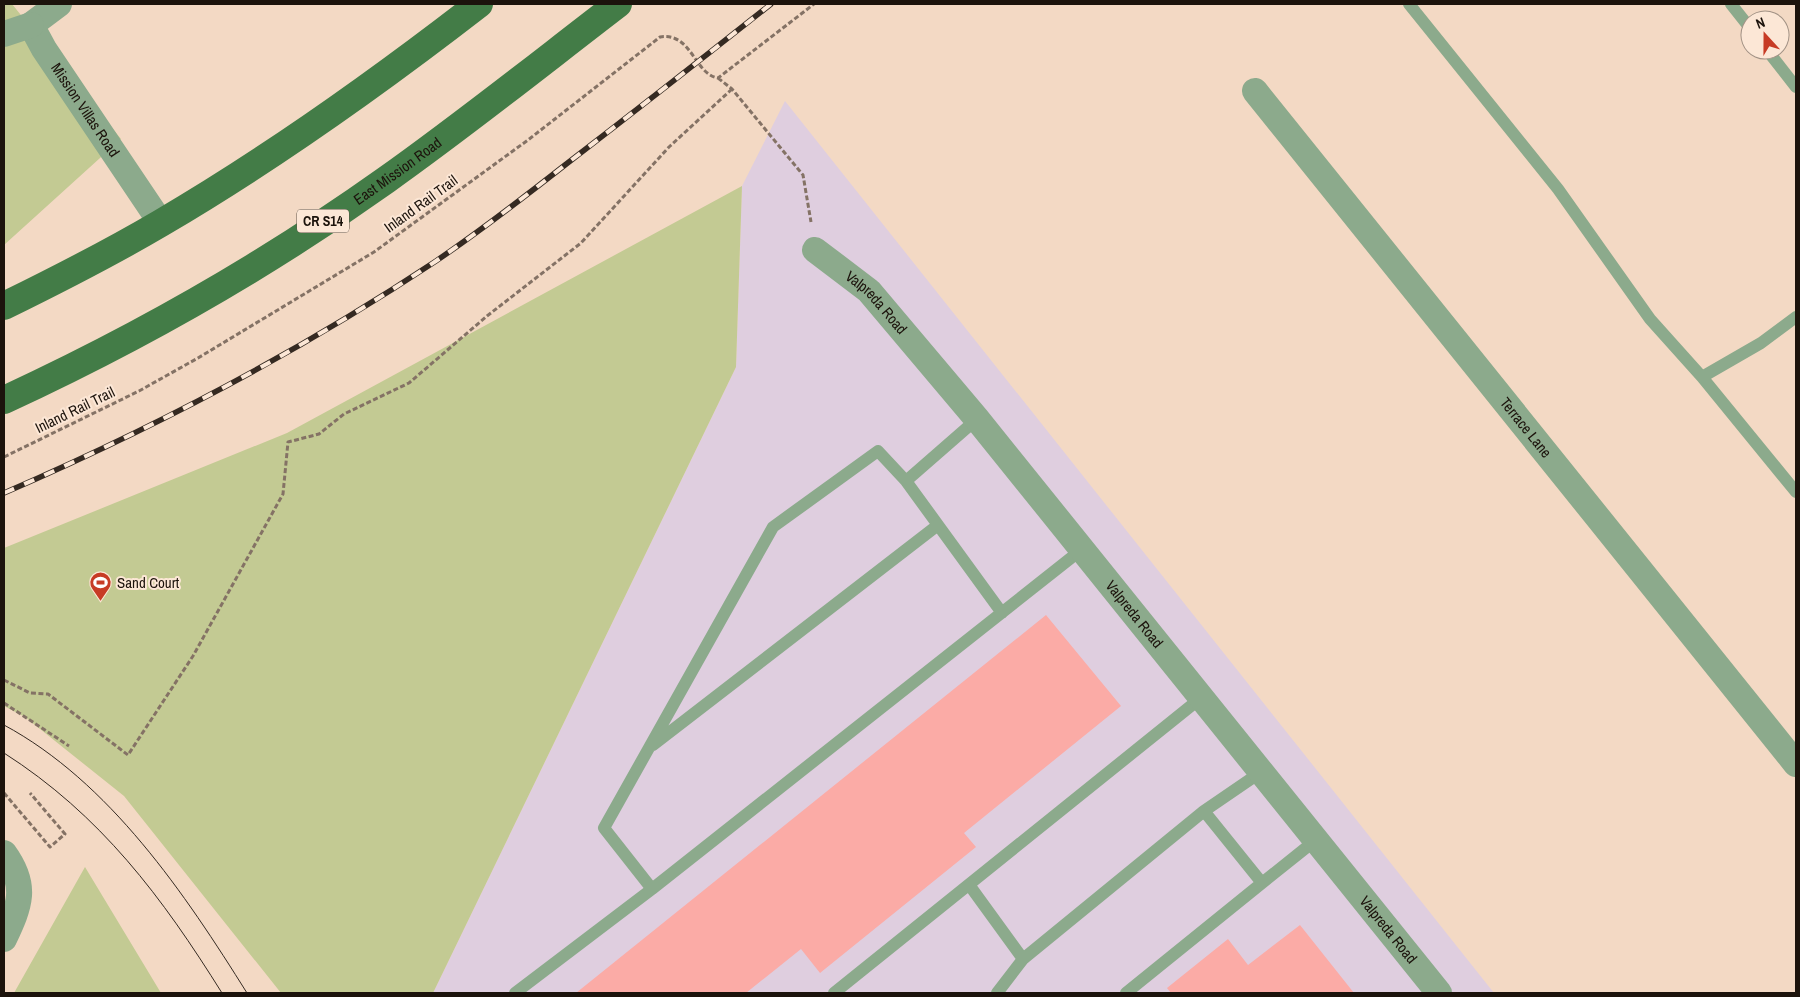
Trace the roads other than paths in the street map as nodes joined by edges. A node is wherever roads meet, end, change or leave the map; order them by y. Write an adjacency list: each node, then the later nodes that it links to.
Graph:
1 (59, 4): 7 (street)
2 (478, 4): 12 (main road)
3 (618, 4): 17 (main road, East Mission Road / CR S14)
4 (1409, 4): 16 (lane)
5 (1731, 4): 6 (lane)
6 (1740, 15)
7 (31, 25): 8 (street); 12 (street, Mission Villas Road)
8 (4, 34)
9 (1775, 60): 10 (lane)
10 (1796, 87)
11 (1255, 91): 26 (street, Terrace Lane)
12 (161, 223): 14 (main road)
13 (815, 250): 18 (street, Valpreda Road)
14 (4, 306)
15 (1796, 317): 16 (lane)
16 (1702, 377): 20 (lane)
17 (4, 400)
18 (977, 419): 19 (lane); 22 (street, Valpreda Road)
19 (906, 481): 21 (lane); 25 (lane)
20 (1796, 492)
21 (938, 525): 23 (lane); 25 (lane)
22 (1081, 550): 23 (lane); 24 (street, Valpreda Road)
23 (1002, 613): 33 (lane)
24 (1202, 697): 27 (street, Valpreda Road); 32 (lane)
25 (648, 748): 33 (lane)
26 (1796, 764)
27 (1261, 772): 28 (lane); 29 (street, Valpreda Road)
28 (1204, 811): 31 (lane); 35 (lane)
29 (1318, 840): 31 (lane); 40 (street, Valpreda Road)
30 (4, 853): 34 (street)
31 (1262, 884): 39 (lane)
32 (970, 886): 35 (lane); 37 (lane)
33 (652, 889): 36 (lane)
34 (4, 939)
35 (1023, 958): 38 (lane)
36 (515, 993)
37 (834, 993)
38 (997, 993)
39 (1126, 993)
40 (1439, 993)

